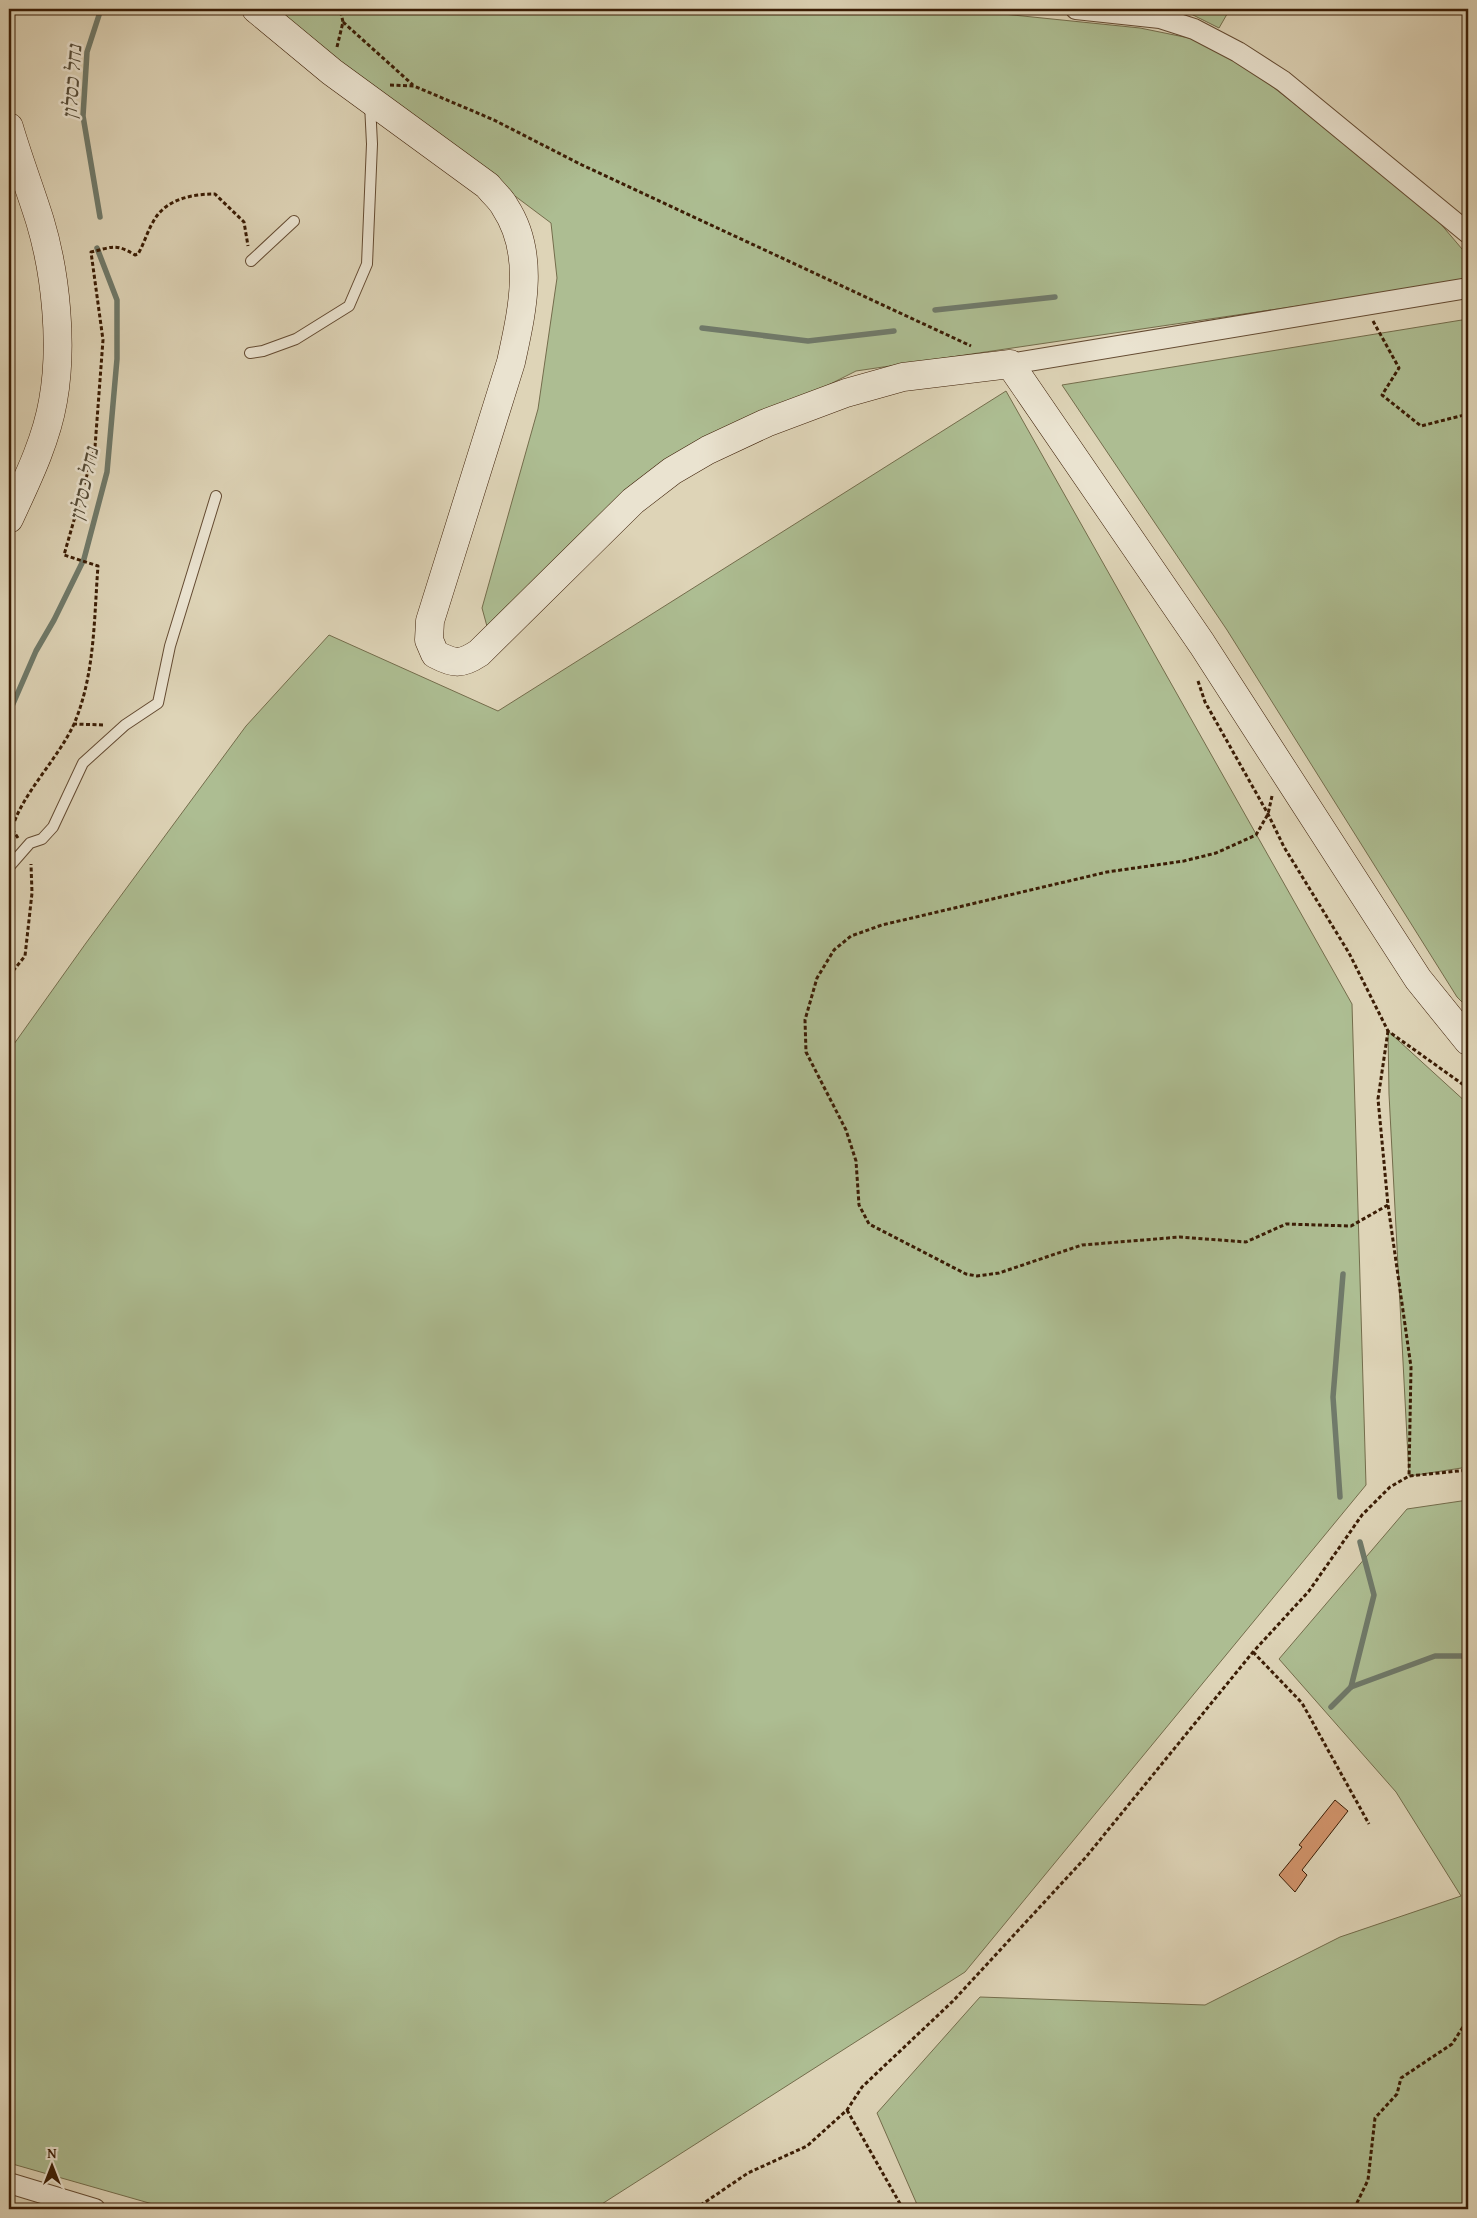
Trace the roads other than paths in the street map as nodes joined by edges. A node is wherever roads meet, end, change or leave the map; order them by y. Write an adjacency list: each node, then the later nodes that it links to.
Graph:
1 (256, 9): 3 (main road)
2 (1076, 9): 7 (street)
3 (378, 93): 10 (lane); 11 (main road)
4 (9, 119): 5 (main road)
5 (12, 138): 13 (main road)
6 (294, 221): 8 (lane)
7 (1468, 233)
8 (251, 261)
9 (1468, 288): 11 (street)
10 (250, 352)
11 (1010, 364): 15 (main road)
12 (216, 496): 14 (lane)
13 (9, 519)
14 (9, 867)
15 (1468, 1041)
16 (9, 2183): 17 (street)
17 (94, 2209)

